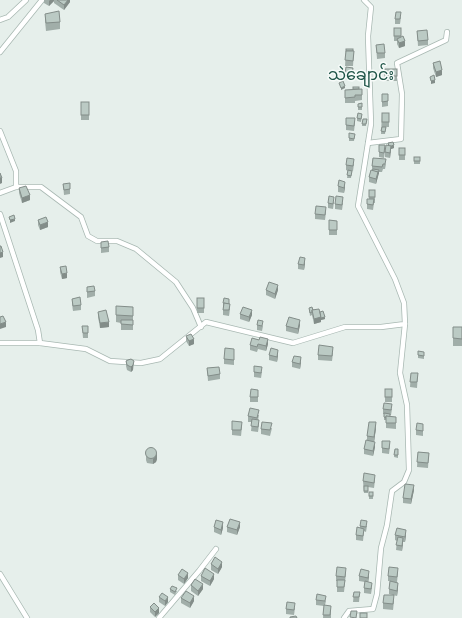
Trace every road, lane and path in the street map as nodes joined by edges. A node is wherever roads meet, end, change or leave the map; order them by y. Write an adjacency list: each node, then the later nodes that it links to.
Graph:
1 (26, 0): 4 (street)
2 (42, 0): 6 (street)
3 (364, 0): 8 (street)
4 (0, 20)
5 (447, 32): 8 (street)
6 (0, 52)
7 (0, 131): 9 (street)
8 (368, 143): 12 (street)
9 (16, 187): 10 (street); 13 (street)
10 (0, 193)
11 (0, 214): 15 (street)
12 (405, 324): 13 (street); 20 (street)
13 (201, 327): 15 (street)
14 (0, 343): 15 (street)
15 (40, 343)
16 (216, 549): 19 (street)
17 (0, 574): 18 (street)
18 (27, 618)
19 (159, 618)
20 (344, 618)

